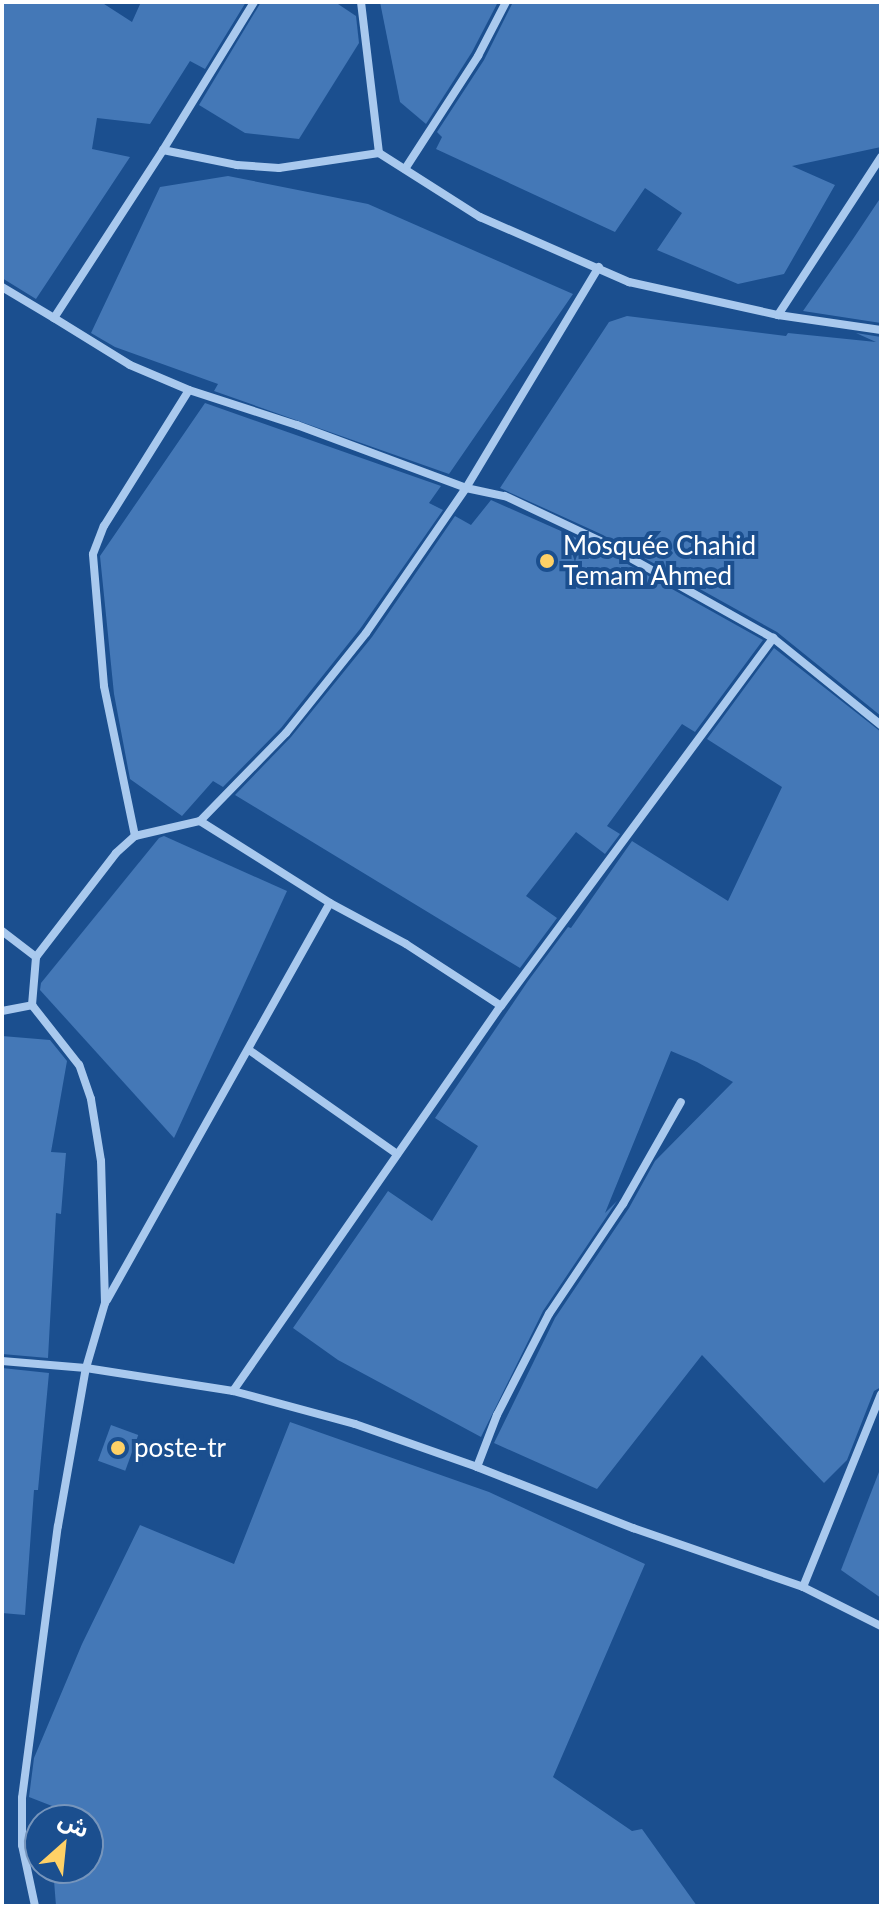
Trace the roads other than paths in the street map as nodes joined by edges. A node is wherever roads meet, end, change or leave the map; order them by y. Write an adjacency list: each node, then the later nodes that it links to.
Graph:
1 (254, 2): 4 (street)
2 (361, 2): 5 (street)
3 (506, 2): 7 (street)
4 (163, 150): 5 (street); 11 (street)
5 (379, 153): 7 (street)
6 (881, 157): 10 (street)
7 (405, 169): 8 (street)
8 (599, 267): 10 (street); 14 (street)
9 (2, 287): 11 (street)
10 (778, 315): 12 (street)
11 (54, 318): 13 (street)
12 (881, 330)
13 (189, 390): 14 (street); 18 (street)
14 (466, 488): 15 (street); 17 (street)
15 (773, 638): 16 (street); 23 (street)
16 (881, 725)
17 (200, 821): 18 (street); 19 (street)
18 (135, 836): 21 (street)
19 (330, 903): 23 (street); 25 (street)
20 (2, 931): 21 (street)
21 (36, 957): 22 (street)
22 (32, 1005): 24 (street); 28 (street)
23 (501, 1006): 27 (street)
24 (2, 1011)
25 (249, 1050): 27 (street); 28 (street)
26 (681, 1102): 33 (street)
27 (397, 1154): 31 (street)
28 (105, 1303): 30 (street)
29 (2, 1361): 30 (street)
30 (86, 1368): 31 (street); 36 (street)
31 (233, 1391): 33 (street)
32 (881, 1394): 34 (street)
33 (477, 1467): 34 (street)
34 (803, 1587): 35 (street)
35 (881, 1626)
36 (35, 1906)

